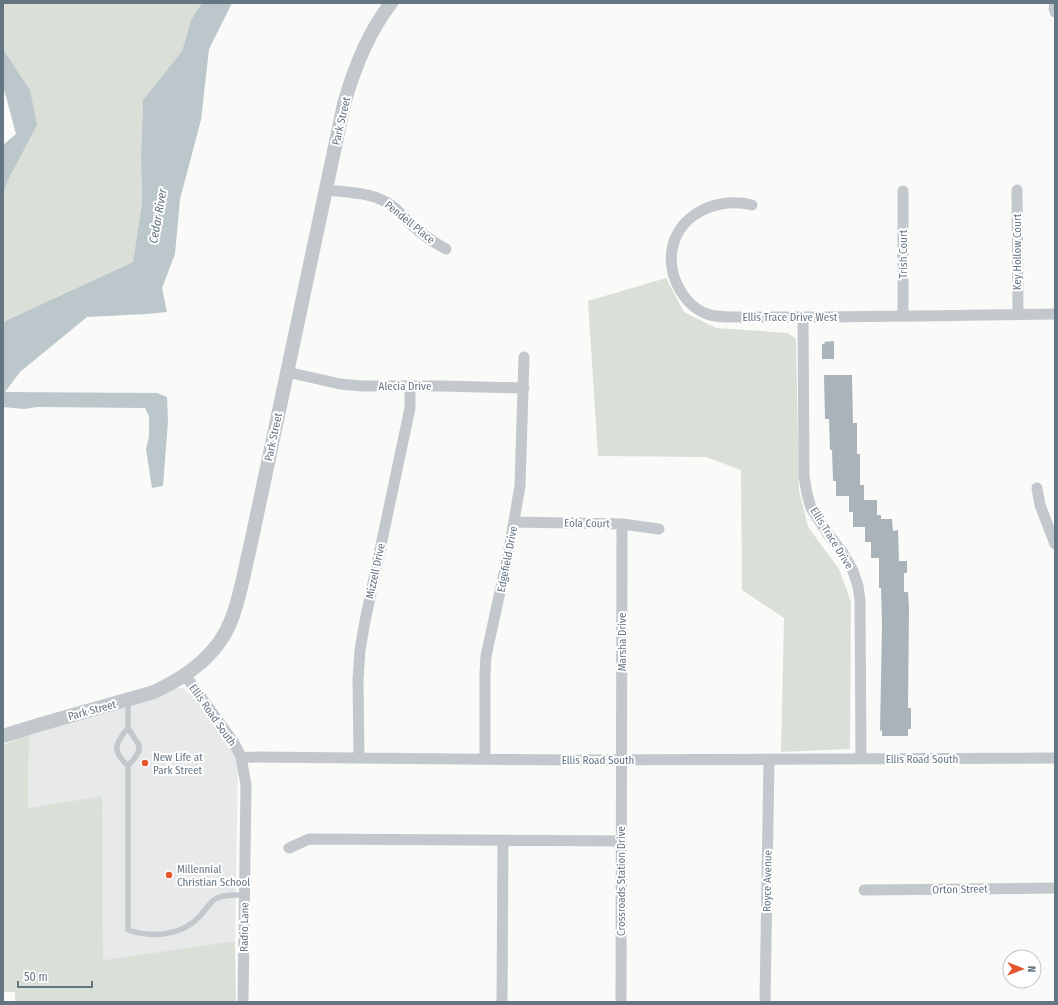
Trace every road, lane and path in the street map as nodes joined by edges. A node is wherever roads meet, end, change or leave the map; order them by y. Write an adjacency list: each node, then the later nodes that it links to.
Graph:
1 (391, 3): 4 (street, Park Street)
2 (1055, 3): 3 (street)
3 (1055, 12)
4 (326, 190): 8 (street, Pendell Place); 14 (street, Park Street)
5 (1017, 190): 9 (street, Key Hollow Court)
6 (903, 191): 11 (street, Trish Court)
7 (752, 205): 12 (street, Ellis Trace Drive West)
8 (446, 249)
9 (1018, 314): 10 (street, Ellis Trace Drive West); 11 (street, Ellis Trace Drive West)
10 (1055, 314)
11 (904, 316): 12 (street, Ellis Trace Drive West)
12 (803, 317): 31 (street, Ellis Trace Drive)
13 (524, 357): 16 (street, Edgefield Drive)
14 (287, 372): 15 (street, Alecia Drive); 22 (street, Park Street)
15 (410, 386): 16 (street, Alecia Drive); 27 (street, Mizzell Drive)
16 (524, 388): 18 (street, Edgefield Drive)
17 (1037, 488): 21 (street)
18 (514, 522): 19 (street, Eola Court); 29 (street, Edgefield Drive)
19 (622, 524): 20 (street, Eola Court); 32 (street, Marsha Drive)
20 (659, 529)
21 (1055, 544)
22 (185, 675): 23 (street, Park Street); 26 (street, Ellis Road South)
23 (128, 700): 24 (lane); 25 (street, Park Street)
24 (128, 728): 33 (lane); 33 (lane)
25 (3, 736)
26 (241, 757): 27 (street, Ellis Road South); 39 (street, Radio Lane)
27 (359, 758): 29 (street, Ellis Road South)
28 (1055, 758): 31 (street, Ellis Road South)
29 (485, 759): 32 (street, Ellis Road South)
30 (769, 759): 31 (street, Ellis Road South); 32 (street, Ellis Road South); 43 (street, Royce Avenue)
31 (861, 759)
32 (622, 760): 35 (street, Crossroads Station Drive)
33 (128, 766): 39 (lane)
34 (503, 840): 35 (street); 36 (street); 41 (street)
35 (621, 841): 42 (street, Crossroads Station Drive)
36 (289, 848)
37 (1055, 888): 38 (street, Orton Street)
38 (864, 890)
39 (244, 895): 40 (street, Radio Lane)
40 (243, 1002)
41 (502, 1002)
42 (621, 1002)
43 (765, 1002)

